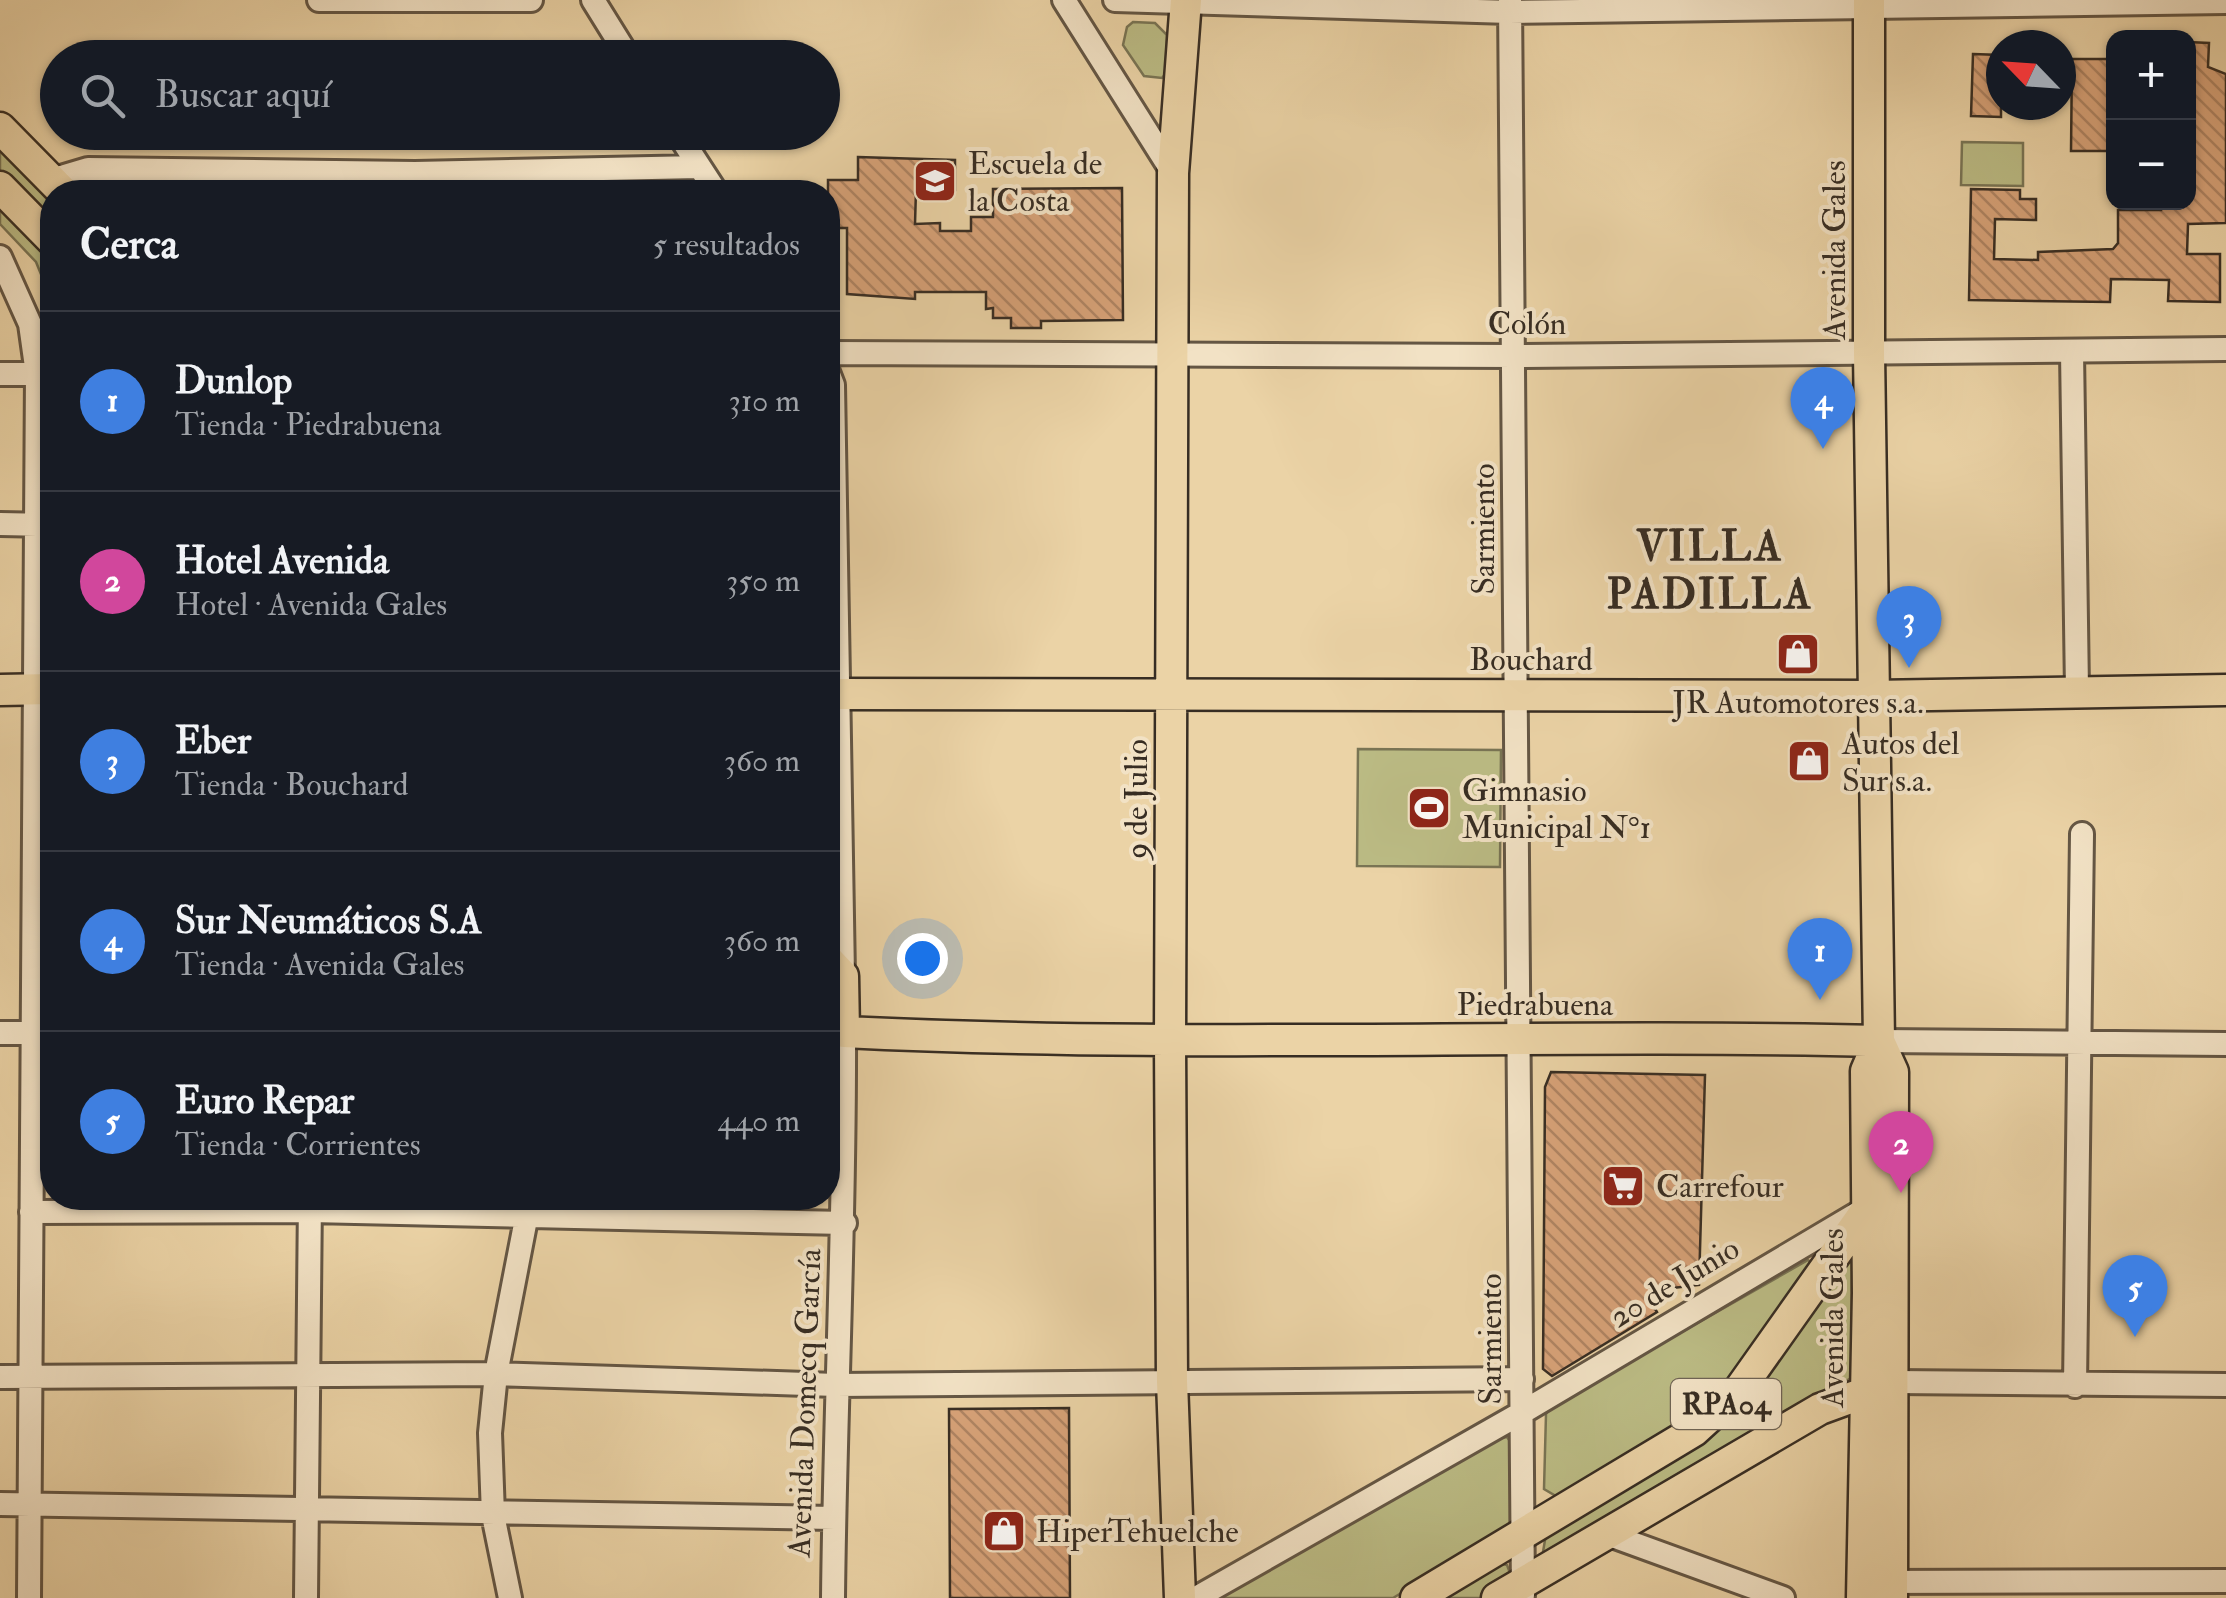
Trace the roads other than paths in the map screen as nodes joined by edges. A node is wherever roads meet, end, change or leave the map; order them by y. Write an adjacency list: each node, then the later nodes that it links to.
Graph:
1 (318, 0): 2 (street)
2 (531, 0)
3 (593, 0): 11 (street)
4 (1064, 0): 15 (street)
5 (1115, 0): 6 (street)
6 (1186, 1): 10 (street); 15 (main road, 9 de Julio)
7 (2077, 2): 8 (street); 9 (street)
8 (2226, 2)
9 (1869, 4): 10 (street); 27 (main road, Avenida Gales)
10 (1510, 6): 28 (street, Sarmiento)
11 (619, 40)
12 (0, 128): 16 (main road)
13 (688, 150): 14 (street)
14 (699, 167): 17 (street); 18 (street)
15 (1173, 173): 26 (main road, 9 de Julio)
16 (51, 180)
17 (68, 180)
18 (708, 180)
19 (0, 186): 20 (main road)
20 (40, 228)
21 (0, 256): 22 (street)
22 (9, 294): 30 (street)
23 (2226, 349): 25 (street, Colón)
24 (840, 352): 26 (street, Colón)
25 (2072, 352): 27 (street, Colón); 36 (street)
26 (1172, 353): 28 (street, Colón); 40 (main road, 9 de Julio)
27 (1868, 353): 28 (street, Colón); 41 (main road, Avenida Gales)
28 (1516, 356): 39 (street, Sarmiento)
29 (0, 374): 30 (street)
30 (36, 374): 31 (street)
31 (40, 441)
32 (0, 524): 33 (street)
33 (40, 525)
34 (40, 689): 35 (main road)
35 (0, 690)
36 (2077, 690): 37 (main road, Bouchard); 41 (main road, Bouchard)
37 (2226, 690)
38 (840, 694): 40 (main road, Bouchard)
39 (1514, 694): 40 (main road, Bouchard); 41 (main road, Bouchard); 46 (street, Sarmiento)
40 (1171, 695): 48 (main road, 9 de Julio)
41 (1873, 696): 47 (main road, Avenida Gales)
42 (2082, 834): 49 (street)
43 (840, 1027): 48 (main road, Piedrabuena)
44 (0, 1032): 45 (street)
45 (40, 1033)
46 (1520, 1038): 47 (main road, Piedrabuena); 48 (main road, Piedrabuena); 64 (street, Sarmiento)
47 (1879, 1040): 49 (street, Piedrabuena); 53 (main road, Avenida Gales); 69 (main road, Avenida Gales)
48 (1170, 1043): 65 (main road, 9 de Julio)
49 (2081, 1044): 50 (street, Piedrabuena); 68 (street)
50 (2226, 1044)
51 (40, 1078): 58 (street)
52 (840, 1142): 59 (street, Avenida Domecq García)
53 (1868, 1208): 69 (main road, Avenida Gales); 70 (street, 20 de Junio); 77 (main road, RPA04)
54 (101, 1210): 58 (street)
55 (310, 1210): 60 (street)
56 (530, 1210): 61 (street)
57 (601, 1210): 59 (street)
58 (31, 1212): 63 (street)
59 (845, 1224): 67 (street, Avenida Domecq García)
60 (308, 1372): 61 (street); 63 (street); 73 (street)
61 (496, 1374): 67 (street); 74 (street)
62 (0, 1378): 63 (street)
63 (29, 1378): 72 (street)
64 (1522, 1379): 65 (street); 70 (street, Sarmiento)
65 (1172, 1381): 67 (street); 85 (main road, 9 de Julio)
66 (2226, 1384): 68 (street)
67 (836, 1385): 75 (street, Avenida Domecq García)
68 (2075, 1386): 69 (street)
69 (1881, 1387): 76 (main road, RPA04); 80 (main road, Avenida Gales)
70 (1523, 1412): 77 (street, Sarmiento); 86 (street, 20 de Junio)
71 (0, 1504): 72 (street)
72 (28, 1504): 73 (street); 81 (street)
73 (306, 1510): 74 (street); 82 (street)
74 (494, 1516): 75 (street); 83 (street)
75 (834, 1518): 84 (street, Avenida Domecq García)
76 (1608, 1534): 79 (main road, RPA04); 89 (street)
77 (1522, 1535): 79 (street, Sarmiento); 87 (main road, RPA04)
78 (2226, 1580): 80 (street)
79 (1524, 1590): 88 (main road, RPA04)
80 (1878, 1590)
81 (29, 1598)
82 (306, 1598)
83 (510, 1598)
84 (833, 1598)
85 (1180, 1598)
86 (1196, 1598)
87 (1416, 1598)
88 (1497, 1598)
89 (1784, 1598)

